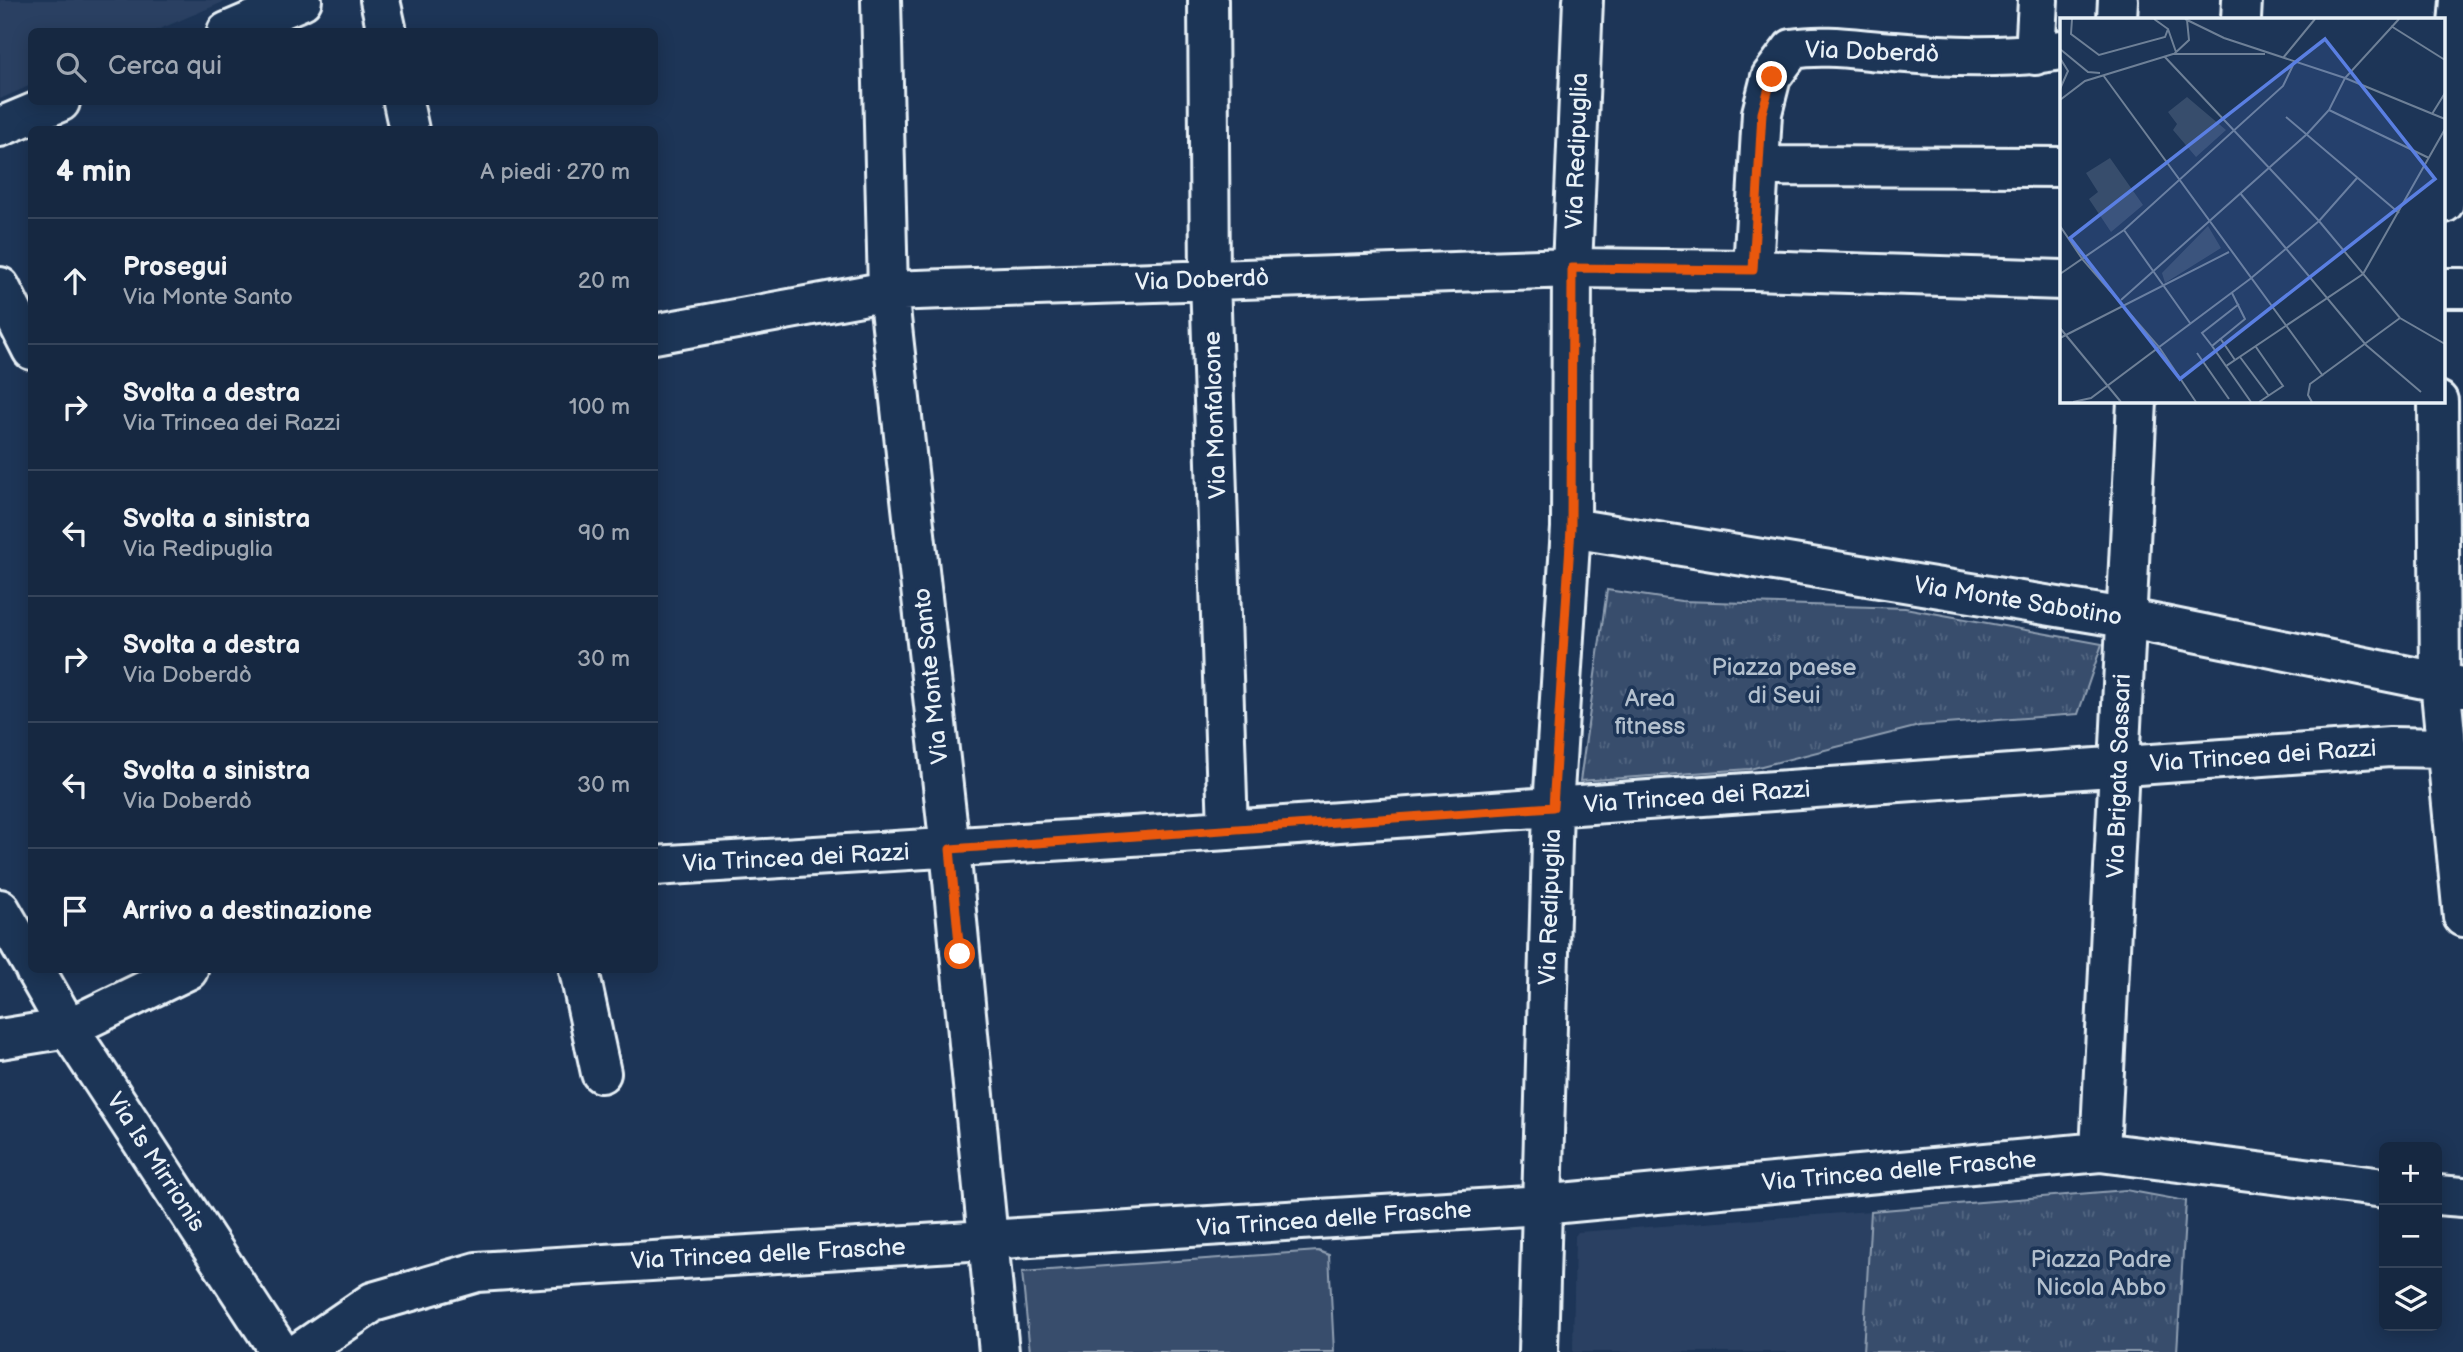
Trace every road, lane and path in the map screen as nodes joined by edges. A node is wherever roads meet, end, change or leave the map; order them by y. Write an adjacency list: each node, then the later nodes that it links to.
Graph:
1 (302, 0): 12 (street)
2 (380, 0): 13 (street)
3 (881, 0): 27 (street, Via Monte Santo)
4 (1208, 0): 24 (street, Via Monfalcone)
5 (1583, 0): 22 (street, Via Redipuglia)
6 (2038, 0): 14 (street, Via Doberdò)
7 (2118, 0): 10 (street)
8 (2242, 0): 11 (street)
9 (2460, 0): 21 (street)
10 (2118, 18)
11 (2241, 18)
12 (236, 28)
13 (386, 28)
14 (2049, 52): 19 (street, Via Doberdò)
15 (53, 105): 18 (street)
16 (404, 105): 17 (street)
17 (408, 126)
18 (0, 127)
19 (1759, 166): 20 (street); 23 (street, Via Doberdò)
20 (2060, 167)
21 (2446, 178)
22 (1572, 268): 23 (street, Via Doberdò); 24 (street, Via Doberdò); 32 (street, Via Redipuglia)
23 (1753, 270): 25 (street, Via Doberdò)
24 (1210, 279): 27 (street, Via Doberdò); 38 (street, Via Monfalcone)
25 (2060, 280)
26 (0, 287): 29 (street)
27 (888, 291): 28 (street, Via Doberdò); 39 (street, Via Monte Santo)
28 (658, 333)
29 (28, 342)
30 (2137, 402): 33 (street, Via Brigata Sassari)
31 (2438, 402): 34 (street)
32 (1571, 528): 33 (street, Via Monte Sabotino); 37 (street, Via Redipuglia)
33 (2125, 618): 34 (street, Via Monte Sabotino); 36 (street, Via Brigata Sassari)
34 (2452, 685): 35 (street)
35 (2447, 748): 36 (street, Via Trincea dei Razzi); 42 (street)
36 (2120, 767): 37 (street, Via Trincea dei Razzi); 50 (street, Via Brigata Sassari)
37 (1553, 807): 38 (street, Via Trincea dei Razzi); 54 (street, Via Redipuglia)
38 (1228, 830): 39 (street, Via Trincea dei Razzi)
39 (950, 849): 40 (street, Via Trincea dei Razzi); 55 (street, Via Monte Santo)
40 (658, 866)
41 (0, 909): 43 (street)
42 (2463, 917)
43 (28, 957)
44 (37, 973): 47 (street, Via Is Mirrionis)
45 (182, 973): 47 (street)
46 (580, 973): 49 (street)
47 (68, 1028): 48 (street); 56 (street, Via Is Mirrionis)
48 (0, 1039)
49 (601, 1073)
50 (2100, 1152): 51 (street, Via Trincea delle Frasche); 54 (street, Via Trincea delle Frasche)
51 (2379, 1187)
52 (2442, 1195): 53 (street)
53 (2463, 1197)
54 (1541, 1205): 55 (street, Via Trincea delle Frasche); 59 (street, Via Redipuglia)
55 (990, 1241): 57 (street, Via Trincea delle Frasche); 58 (street, Via Monte Santo)
56 (279, 1352)
57 (300, 1352)
58 (999, 1352)
59 (1538, 1352)

